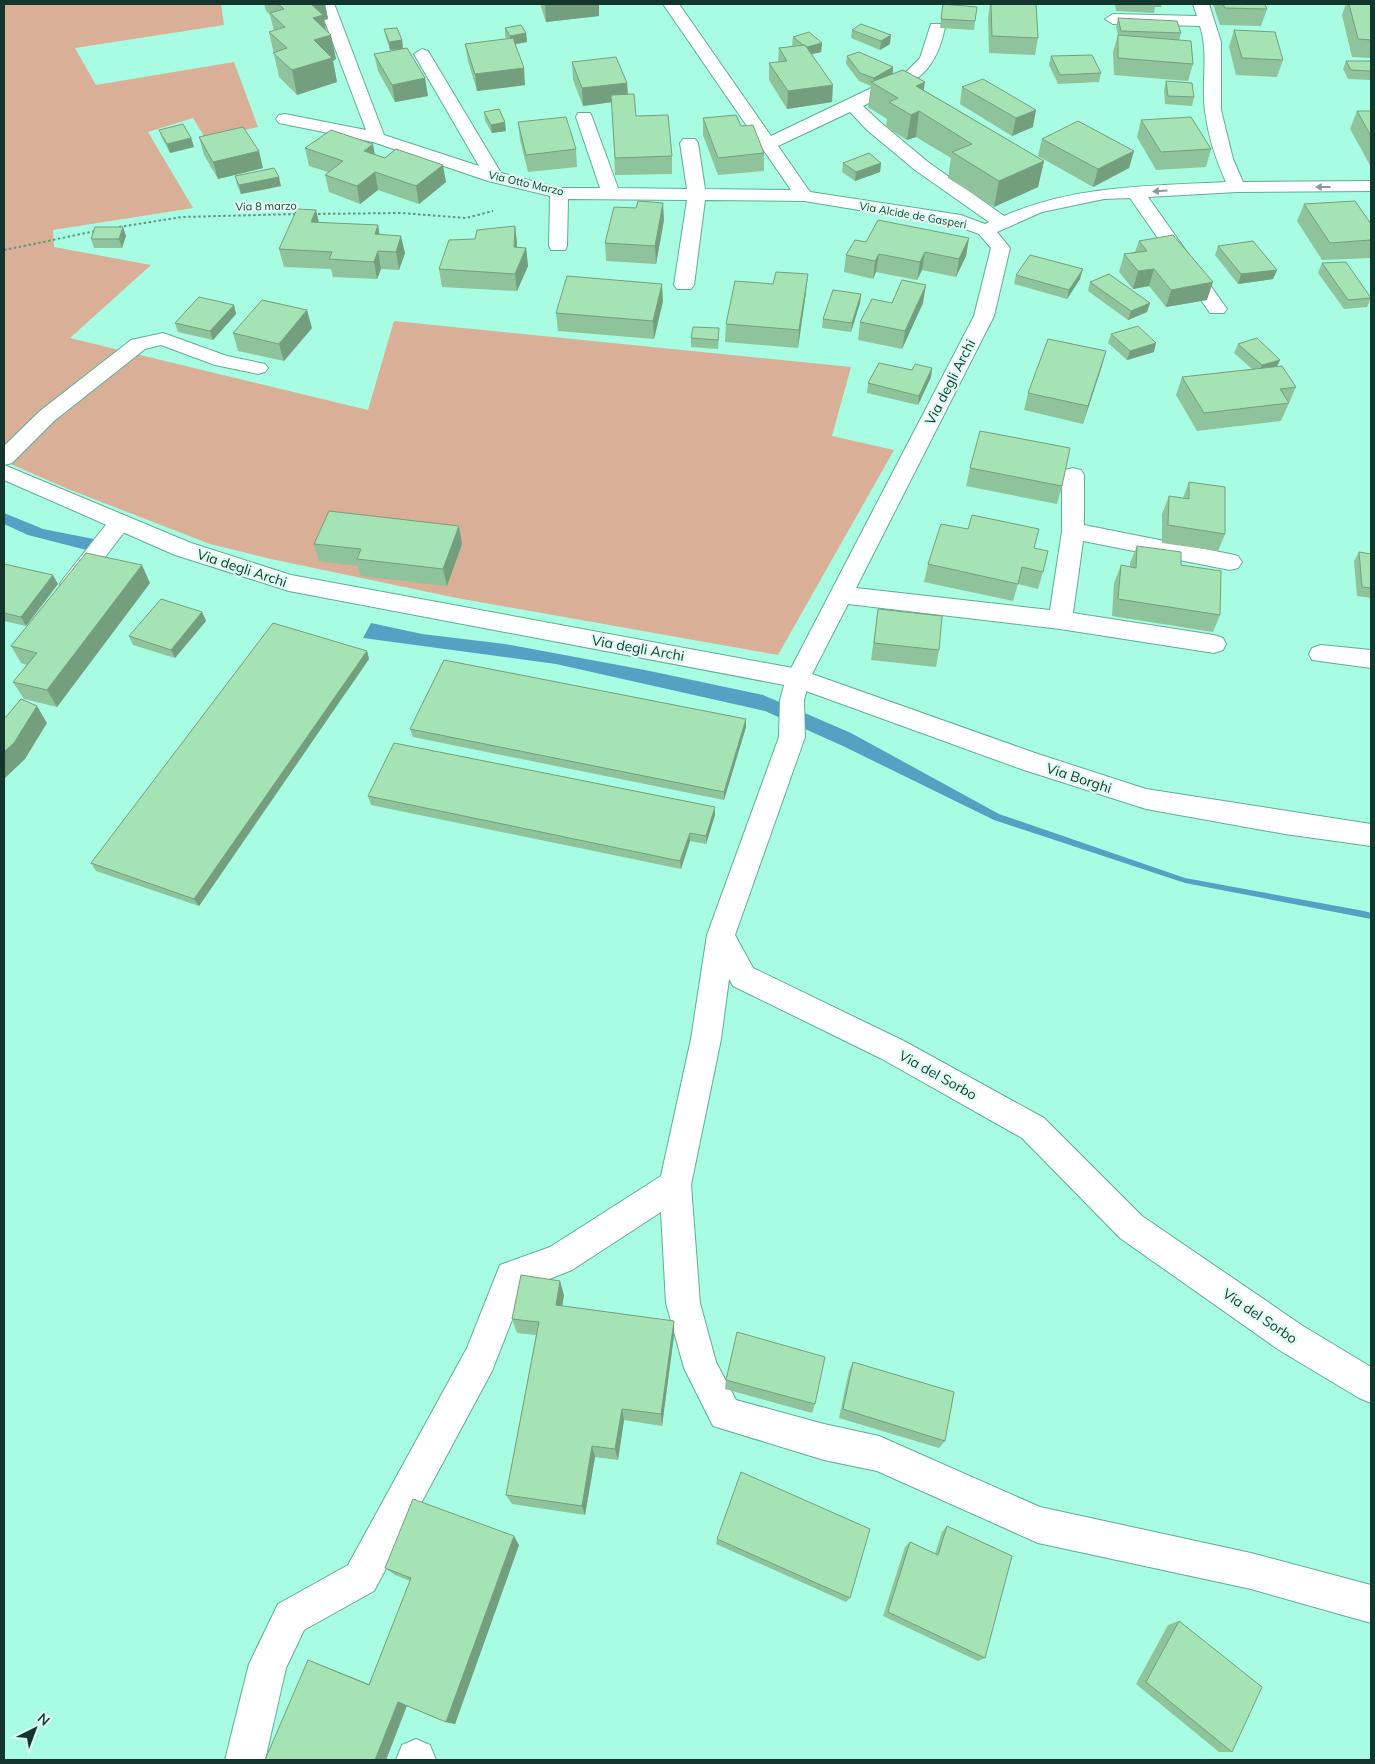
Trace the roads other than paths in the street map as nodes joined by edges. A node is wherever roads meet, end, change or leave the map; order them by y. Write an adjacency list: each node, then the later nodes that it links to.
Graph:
1 (671, 4): 13 (street)
2 (1201, 4): 5 (street)
3 (327, 6): 11 (street)
4 (1113, 19): 5 (street)
5 (1208, 21): 15 (street)
6 (937, 27): 8 (street)
7 (422, 54): 14 (street)
8 (854, 105): 13 (street); 22 (street)
9 (584, 117): 17 (street)
10 (285, 119): 11 (street, Via Otto Marzo)
11 (377, 138): 14 (street, Via Otto Marzo)
12 (690, 143): 18 (street)
13 (768, 144): 21 (street)
14 (494, 177): 20 (street, Via Otto Marzo)
15 (1237, 187): 16 (street, one-way to 15); 19 (street, one-way to 19)
16 (1369, 190)
17 (610, 193): 18 (street, Via Otto Marzo); 20 (street, Via Otto Marzo)
18 (697, 193): 21 (street, Via Otto Marzo); 24 (street)
19 (1136, 193): 22 (street); 25 (street)
20 (559, 194): 23 (street)
21 (804, 196): 22 (street, Via Alcide de Gasperi)
22 (995, 226): 33 (street, Via degli Archi)
23 (558, 246)
24 (684, 285)
25 (1217, 309)
26 (258, 368): 27 (street)
27 (4, 458)
28 (4, 472): 30 (street, Via degli Archi)
29 (1073, 475): 31 (street)
30 (120, 522): 34 (street); 39 (street, Via degli Archi)
31 (1074, 531): 32 (street); 35 (street)
32 (1230, 562)
33 (840, 595): 35 (street); 39 (street, Via degli Archi)
34 (57, 604)
35 (1060, 620): 36 (street)
36 (1214, 644)
37 (1321, 654): 38 (street)
38 (1371, 658)
39 (795, 689): 40 (street, Via Borghi); 41 (street)
40 (1371, 835)
41 (721, 935): 42 (street); 43 (street, Via del Sorbo)
42 (675, 1185): 44 (street); 45 (street)
43 (1371, 1386)
44 (1371, 1604)
45 (245, 1760)

